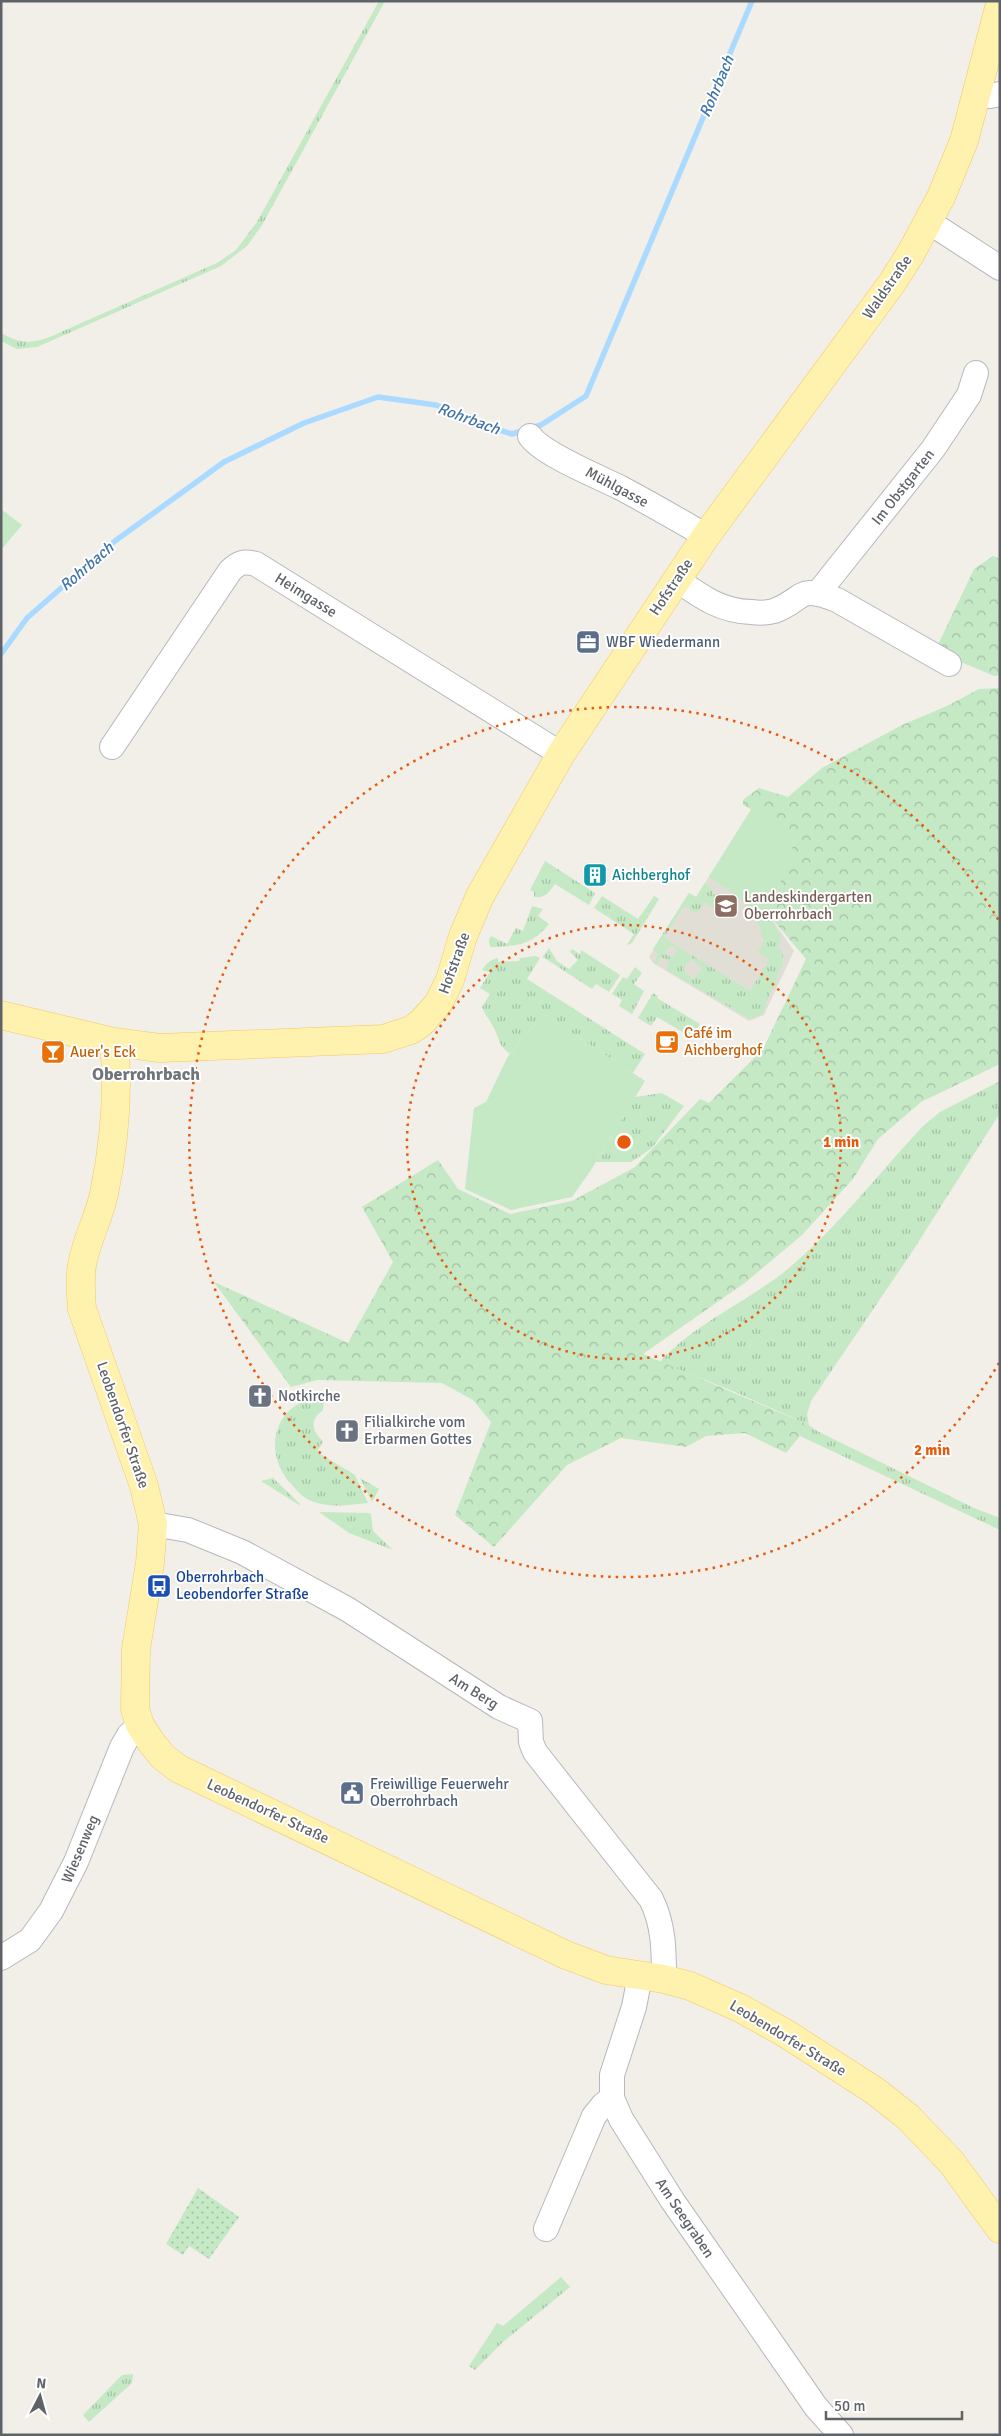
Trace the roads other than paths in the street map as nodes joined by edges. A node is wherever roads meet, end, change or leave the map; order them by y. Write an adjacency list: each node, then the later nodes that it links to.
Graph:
1 (1000, 4): 2 (main road, Waldstraße)
2 (989, 94): 3 (main road, Waldstraße)
3 (929, 222): 4 (street); 7 (main road, Waldstraße)
4 (1000, 268)
5 (976, 373): 9 (street, Im Obstgarten)
6 (530, 436): 7 (street, Mühlgasse)
7 (706, 536): 8 (main road, Hofstraße)
8 (676, 579): 9 (street); 12 (main road, Hofstraße)
9 (818, 593): 10 (street)
10 (949, 664)
11 (112, 747): 12 (street, Heimgasse)
12 (561, 754): 14 (main road, Hofstraße)
13 (1, 1015): 14 (main road, Hofstraße)
14 (114, 1042): 15 (main road, Leobendorfer Straße)
15 (153, 1524): 16 (main road, Leobendorfer Straße); 18 (street, Am Berg)
16 (140, 1725): 17 (street, Wiesenweg); 18 (main road, Leobendorfer Straße)
17 (1, 1958)
18 (652, 1978): 19 (street, Am Seegraben); 20 (main road, Leobendorfer Straße)
19 (612, 2098): 21 (street); 22 (street, Am Seegraben)
20 (1000, 2228)
21 (546, 2229)
22 (841, 2435)

